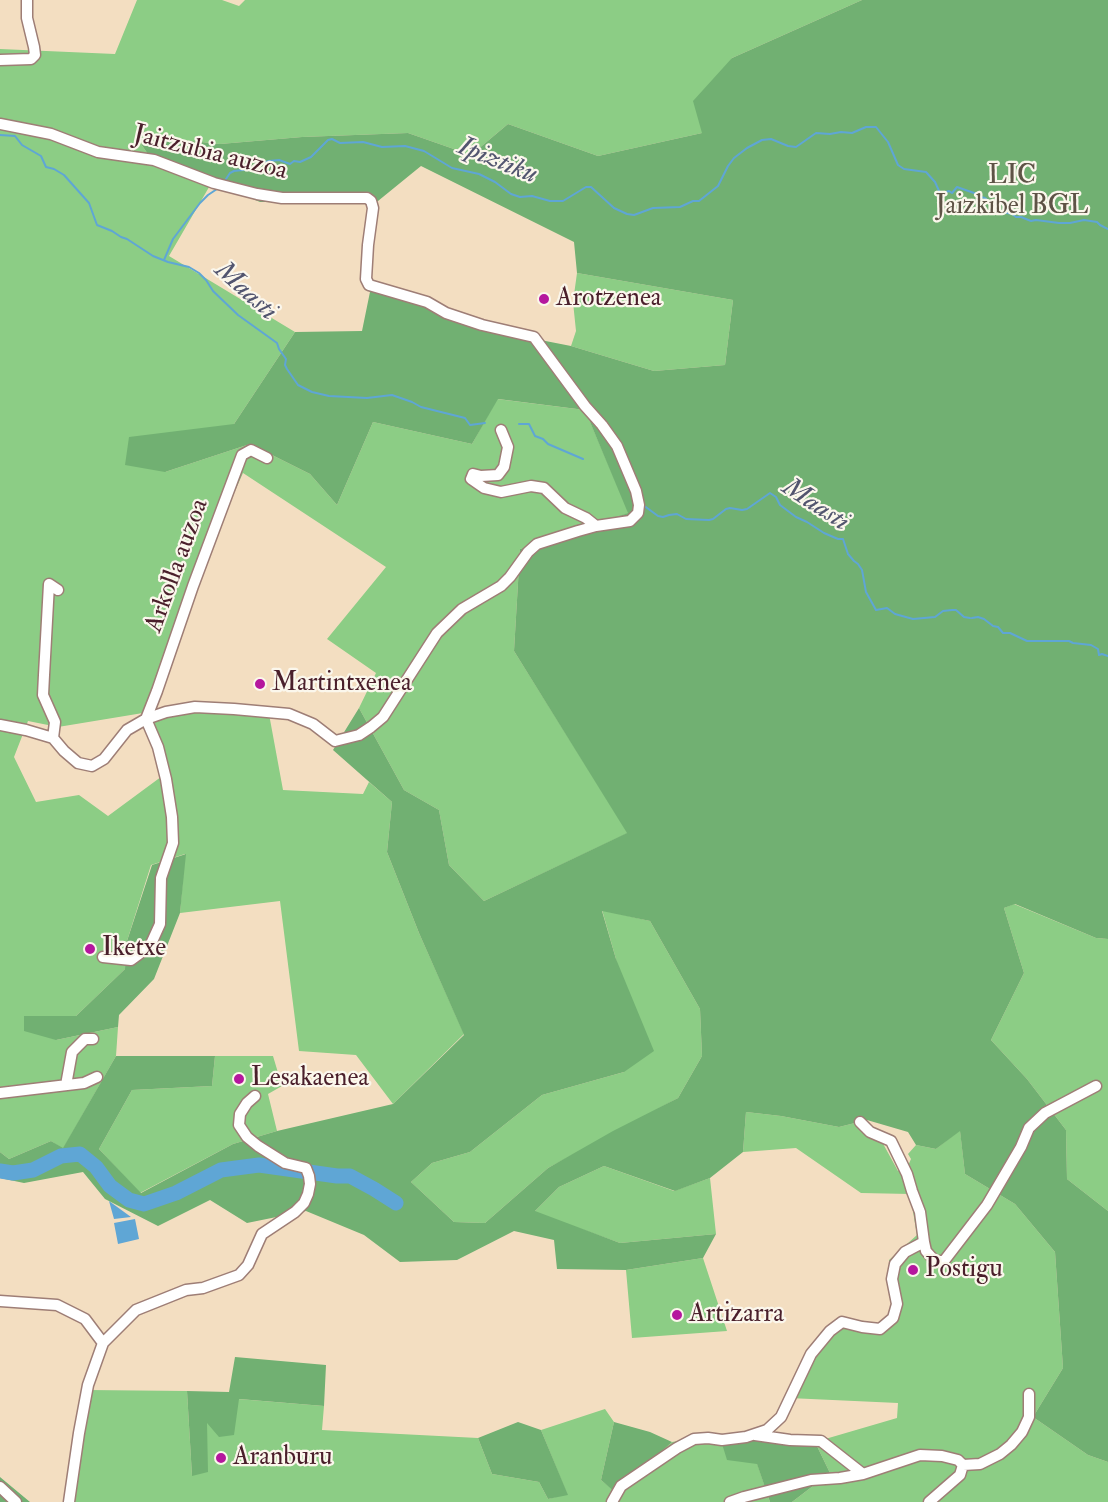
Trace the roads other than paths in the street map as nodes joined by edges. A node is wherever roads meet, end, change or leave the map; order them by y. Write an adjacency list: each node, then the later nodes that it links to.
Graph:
1 (27, 0): 2 (street)
2 (0, 60)
3 (0, 124): 6 (street, Jaitzubia auzoa)
4 (501, 430): 6 (street)
5 (267, 458): 8 (street, Arkolla auzoa)
6 (596, 526): 8 (street)
7 (58, 590): 10 (street)
8 (146, 719): 10 (street); 11 (street)
9 (0, 725): 10 (street)
10 (53, 738)
11 (103, 957)
12 (93, 1039): 14 (street)
13 (97, 1077): 14 (street)
14 (66, 1085): 16 (street)
15 (1096, 1086): 19 (street)
16 (0, 1093)
17 (255, 1096): 21 (street)
18 (860, 1122): 19 (street)
19 (924, 1242): 23 (street)
20 (0, 1301): 21 (street)
21 (103, 1343): 28 (street)
22 (1029, 1394): 24 (street)
23 (753, 1435): 25 (street); 29 (street)
24 (963, 1465): 25 (street); 31 (street)
25 (863, 1474): 30 (street)
26 (0, 1487): 27 (street)
27 (16, 1502)
28 (69, 1502)
29 (612, 1502)
30 (730, 1502)
31 (929, 1502)

